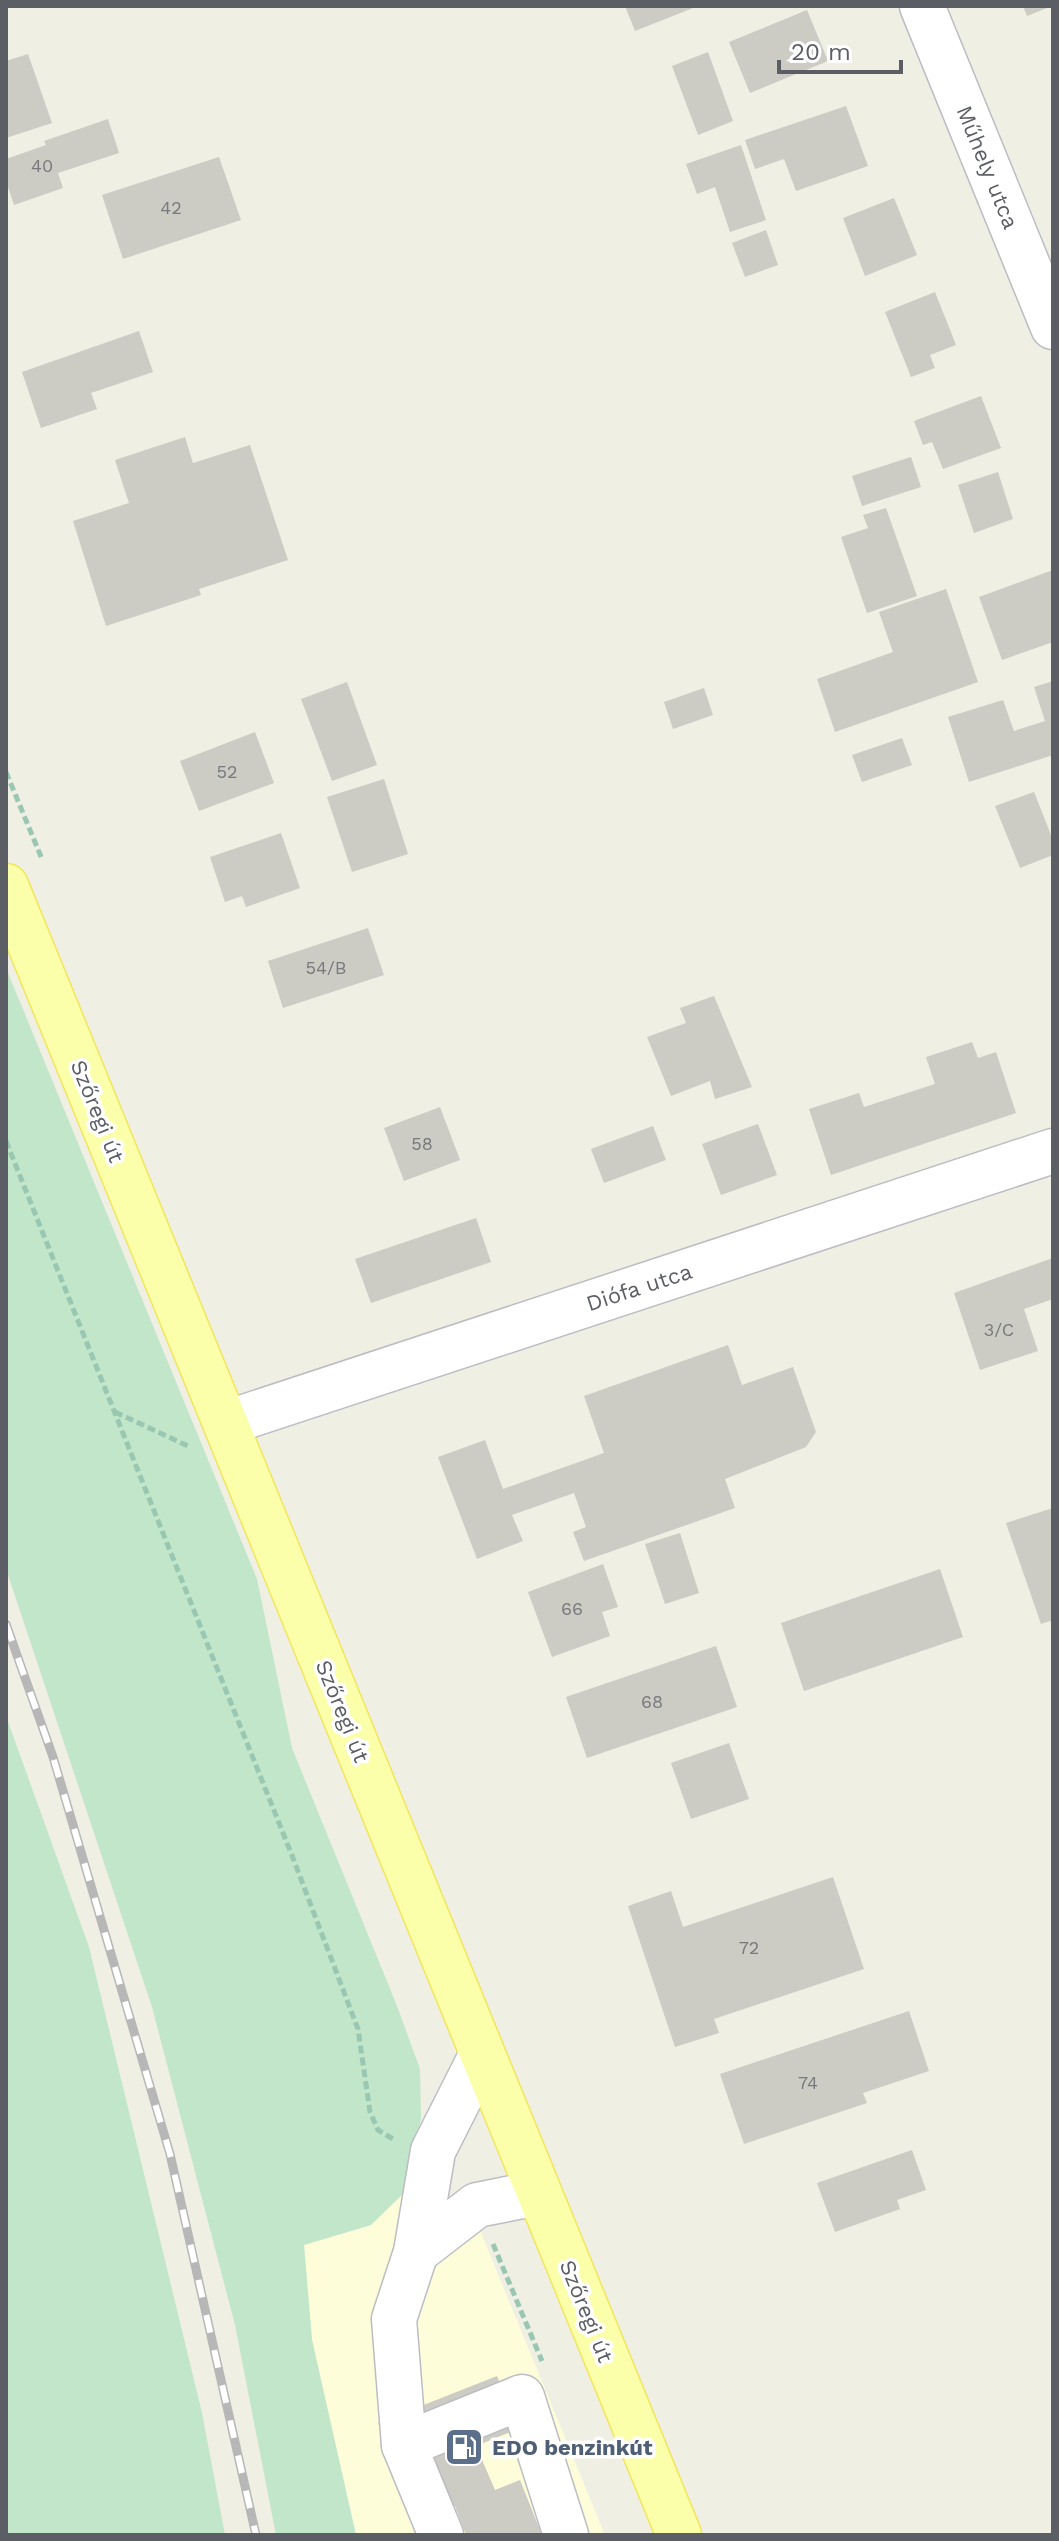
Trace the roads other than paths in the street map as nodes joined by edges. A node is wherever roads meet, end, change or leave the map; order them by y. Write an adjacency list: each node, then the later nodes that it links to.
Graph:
1 (922, 6): 2 (street, Műhely utca)
2 (1053, 327)
3 (6, 886): 5 (main road, Szőregi út)
4 (1053, 1151): 5 (street, Diófa utca)
5 (208, 1435): 6 (main road, Szőregi út)
6 (482, 2054): 7 (main road, Szőregi út); 8 (street)
7 (538, 2193): 8 (street); 12 (main road, Szőregi út)
8 (416, 2252): 9 (street)
9 (404, 2445): 10 (street); 11 (street)
10 (441, 2535)
11 (566, 2535)
12 (679, 2535)

